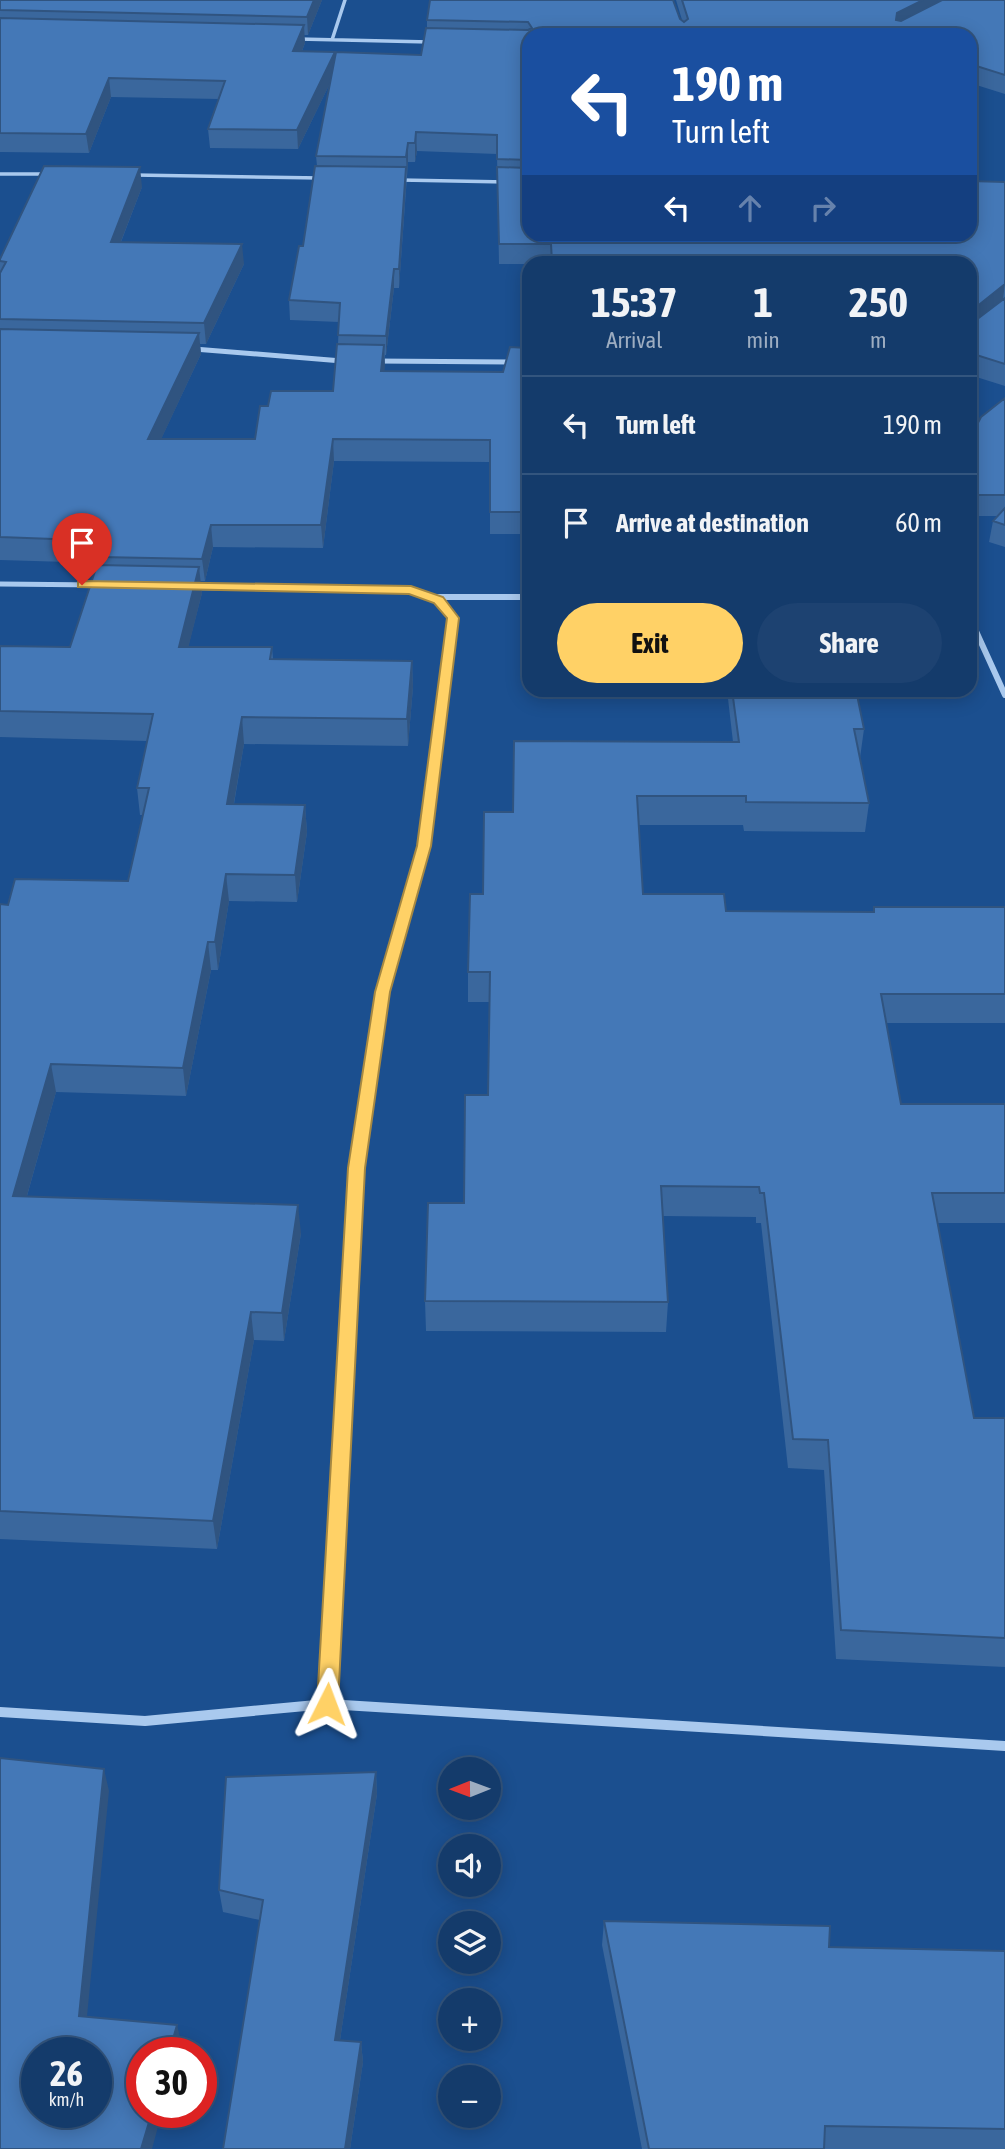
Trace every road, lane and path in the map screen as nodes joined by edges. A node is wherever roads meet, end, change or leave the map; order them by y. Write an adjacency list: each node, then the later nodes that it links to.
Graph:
1 (345, 0): 3 (street)
2 (290, 39): 3 (street)
3 (332, 40): 4 (street)
4 (434, 42)
5 (0, 174): 6 (street)
6 (54, 174)
7 (122, 175): 8 (street)
8 (326, 178)
9 (393, 180): 10 (street)
10 (515, 183)
11 (190, 349): 12 (street)
12 (352, 361)
13 (365, 361): 14 (street)
14 (522, 362)
15 (0, 584): 16 (street)
16 (110, 585)
17 (178, 586): 18 (street)
18 (429, 597): 19 (street); 22 (street)
19 (522, 597)
20 (977, 629): 21 (street)
21 (1005, 695)
22 (327, 1704): 23 (street); 24 (street)
23 (0, 1712)
24 (1005, 1746)

